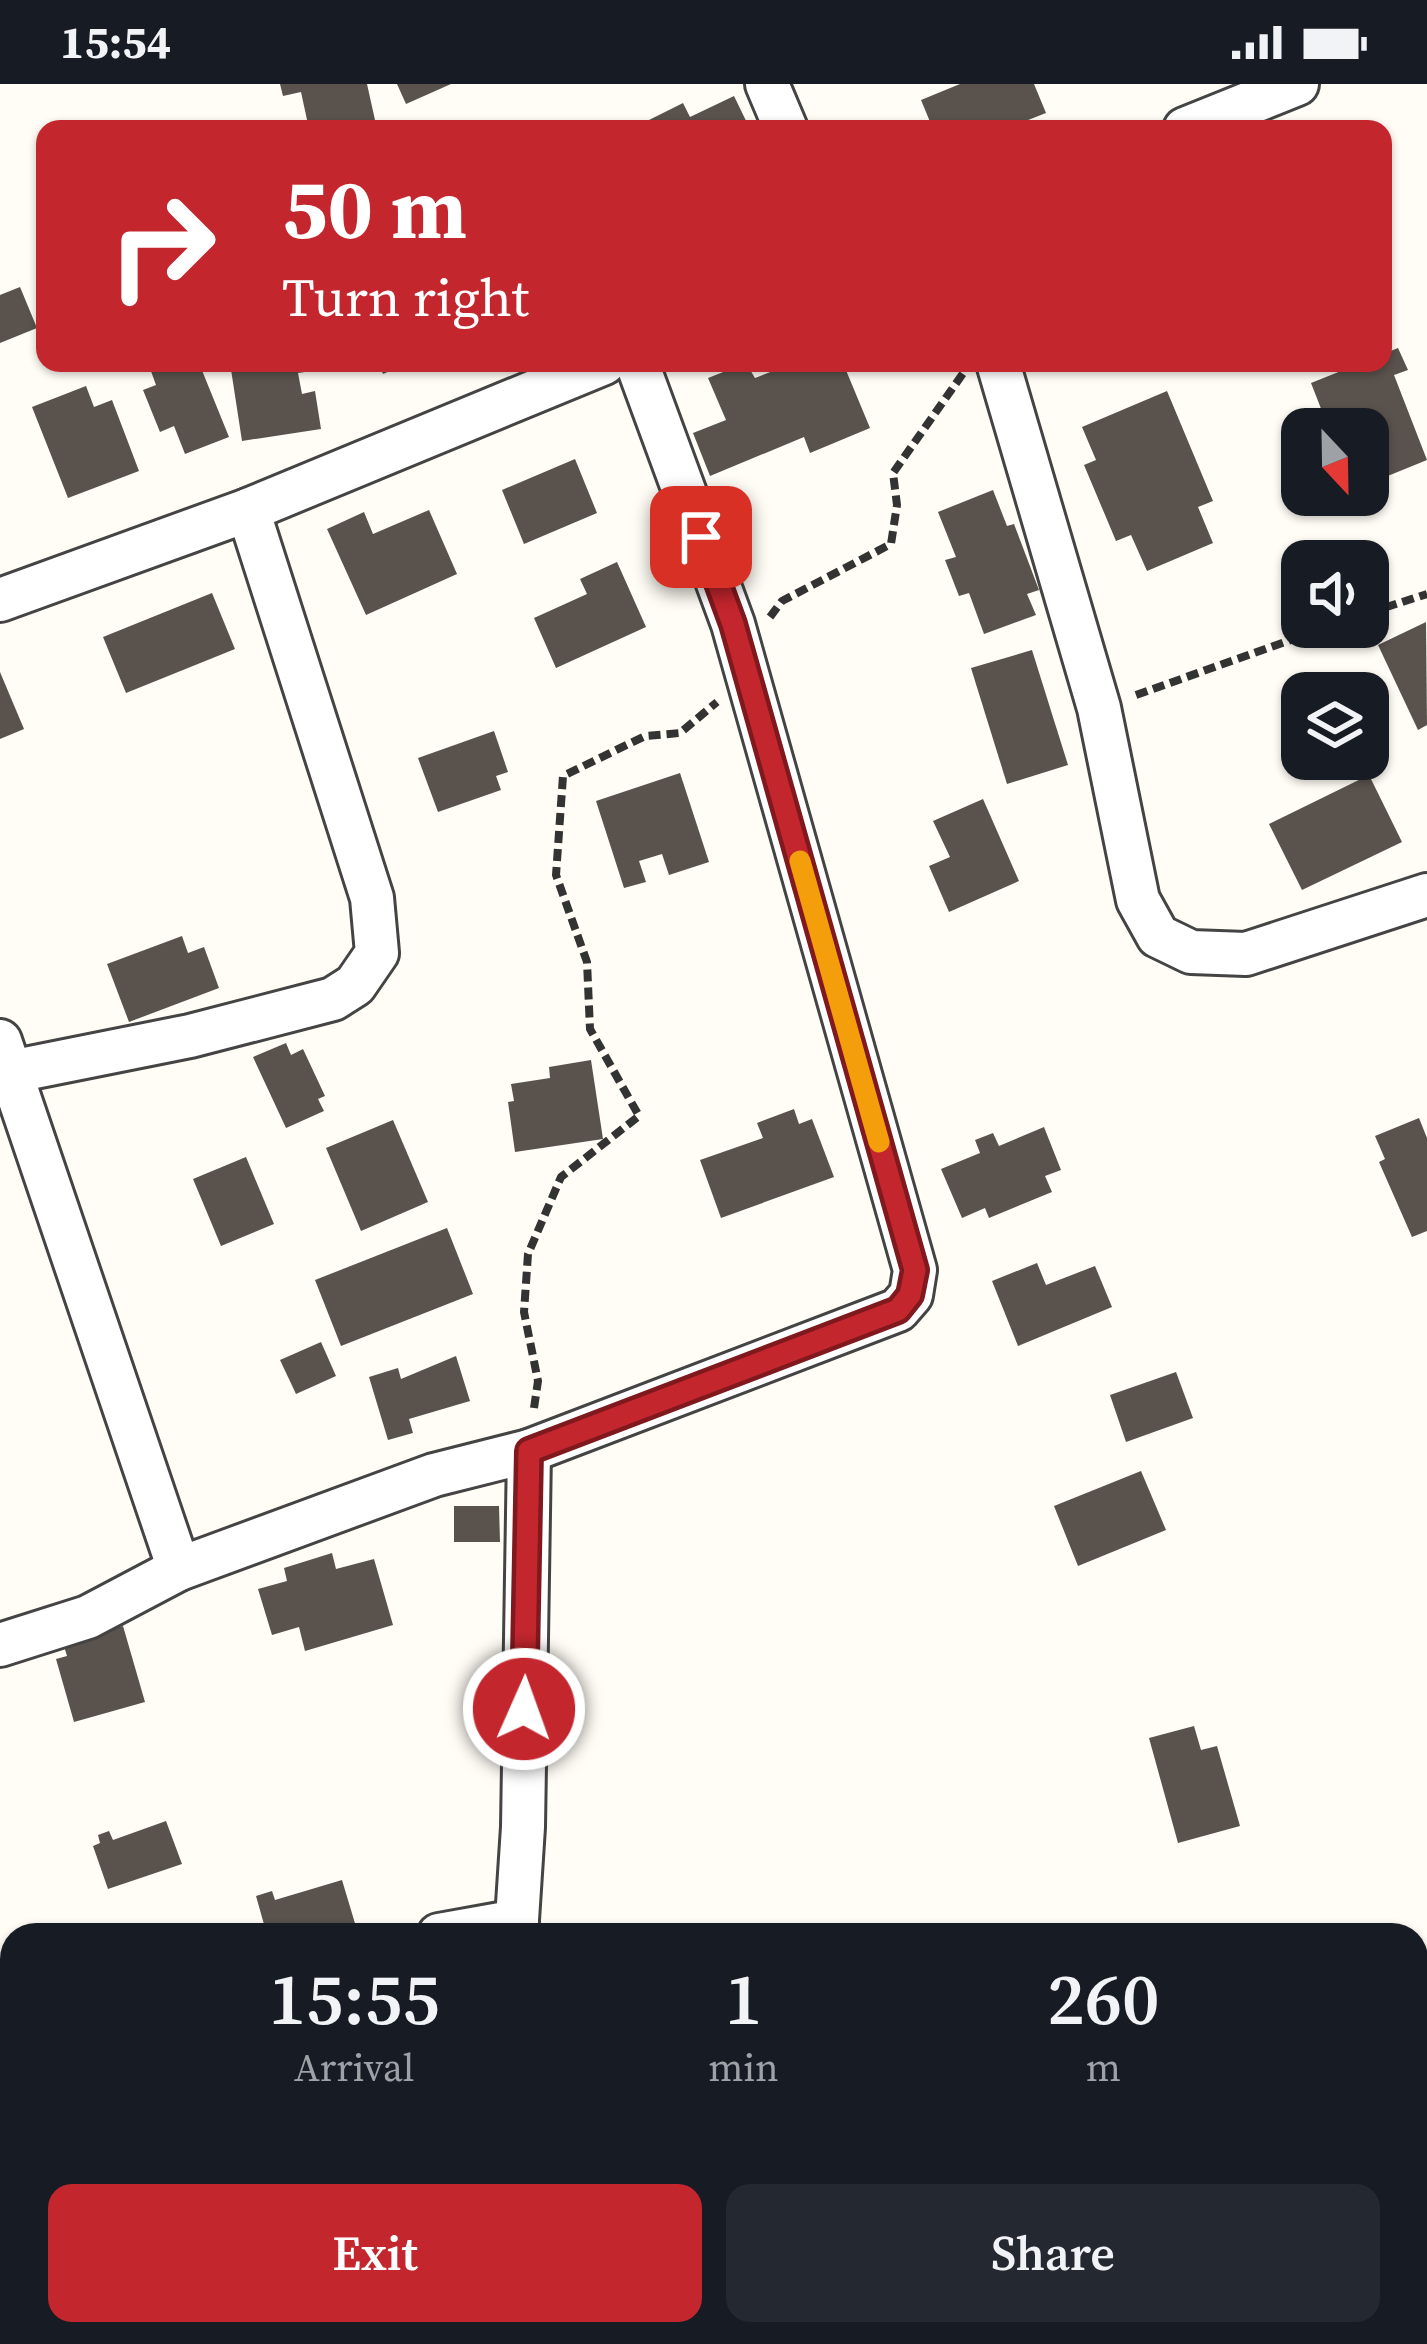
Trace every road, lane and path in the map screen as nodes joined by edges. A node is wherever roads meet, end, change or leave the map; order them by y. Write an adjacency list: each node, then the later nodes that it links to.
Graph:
1 (767, 84): 4 (street)
2 (1297, 84): 3 (street)
3 (1200, 110)
4 (782, 120)
5 (582, 372): 9 (street)
6 (640, 372): 13 (street)
7 (963, 372): 13 (path)
8 (1001, 372): 16 (street)
9 (248, 510): 11 (street); 18 (street)
10 (1427, 594): 12 (path)
11 (0, 600)
12 (1389, 606)
13 (733, 624): 19 (street)
14 (1281, 643): 16 (path)
15 (724, 698): 19 (path)
16 (1099, 708): 17 (street)
17 (1427, 896)
18 (5, 1056): 20 (street)
19 (529, 1451): 20 (street); 22 (street)
20 (179, 1570): 21 (street)
21 (0, 1645)
22 (517, 1923)

